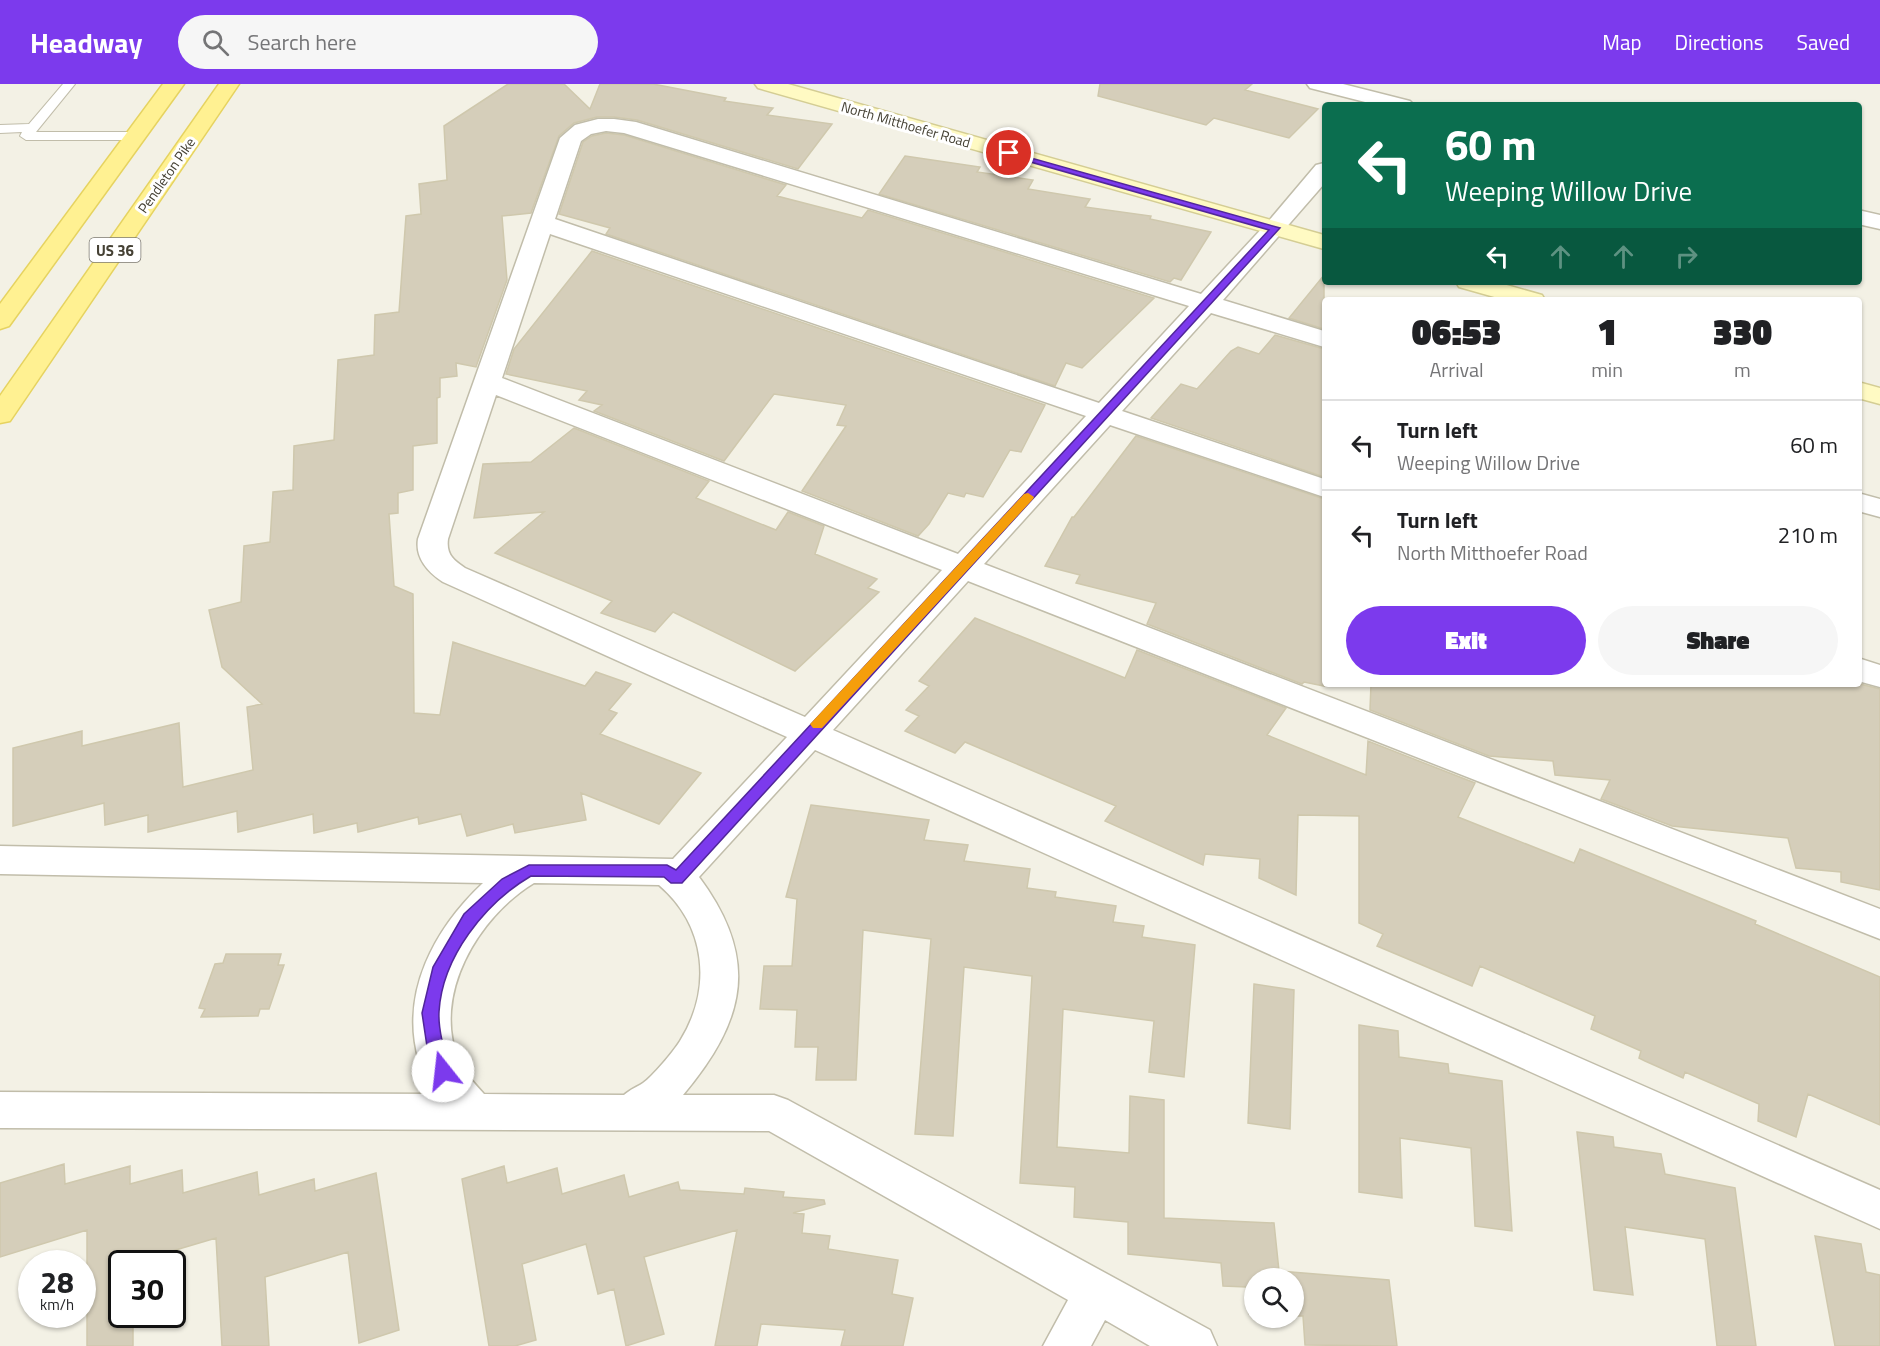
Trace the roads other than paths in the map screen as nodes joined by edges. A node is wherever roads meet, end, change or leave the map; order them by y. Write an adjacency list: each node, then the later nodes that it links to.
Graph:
1 (69, 84): 8 (lane)
2 (174, 84): 9 (main road, US 36)
3 (229, 84): 25 (main road, Pendleton Pike / US 36)
4 (765, 84): 14 (main road, North Mitthoefer Road)
5 (1317, 84): 6 (street)
6 (1384, 102)
7 (0, 129): 8 (lane)
8 (32, 129): 9 (lane)
9 (136, 136): 19 (main road, US 36)
10 (1322, 172): 14 (street)
11 (1862, 218): 12 (street)
12 (1880, 222)
13 (542, 223): 18 (street); 21 (street); 24 (street)
14 (1275, 228): 15 (main road, North Mitthoefer Road); 18 (street)
15 (1322, 241)
16 (1479, 285): 17 (main road)
17 (1522, 297)
18 (1206, 303): 20 (street); 24 (street)
19 (0, 321)
20 (1322, 338)
21 (487, 382): 29 (street); 32 (street)
22 (1862, 391): 23 (main road)
23 (1880, 396)
24 (1105, 413): 26 (street); 29 (street)
25 (0, 415)
26 (1322, 487)
27 (1862, 503): 28 (street)
28 (1880, 508)
29 (964, 567): 32 (street); 36 (street)
30 (1862, 670): 31 (street)
31 (1880, 676)
32 (810, 733): 35 (street); 40 (street)
33 (0, 860): 34 (street)
34 (529, 870): 35 (street); 38 (street)
35 (676, 879): 39 (street)
36 (1880, 924)
37 (0, 1110): 38 (street)
38 (475, 1112): 39 (street)
39 (632, 1113): 41 (street)
40 (1880, 1210)
41 (1097, 1292): 42 (street); 43 (street)
42 (1066, 1346)
43 (1194, 1346)

